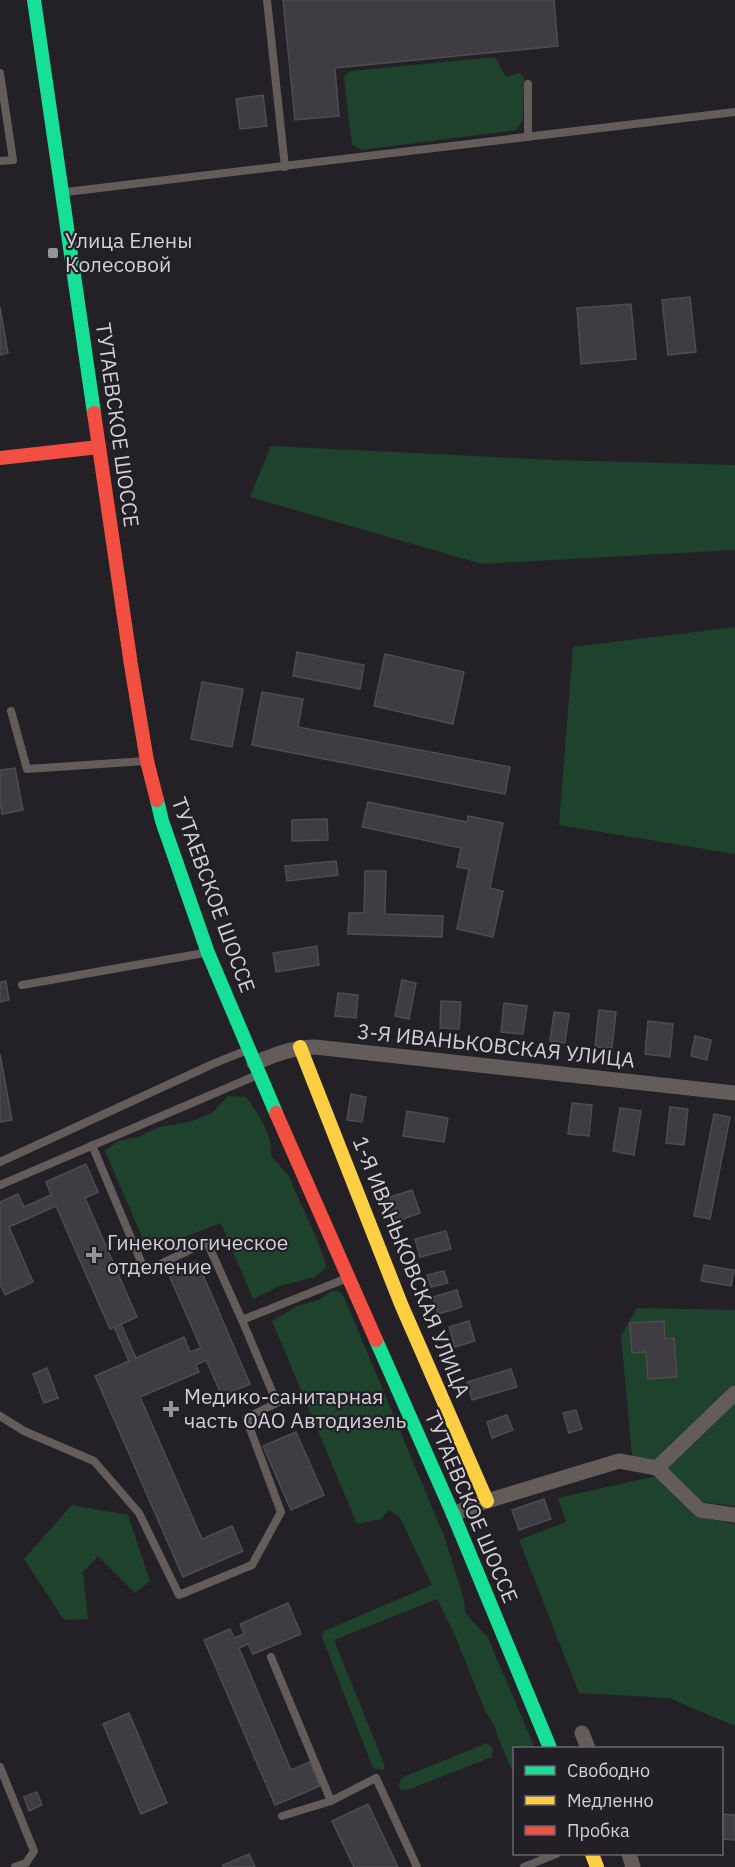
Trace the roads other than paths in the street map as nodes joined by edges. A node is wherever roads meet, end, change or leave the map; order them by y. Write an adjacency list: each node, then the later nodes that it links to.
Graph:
1 (34, 0): 9 (main road, ТУТАЕВСКОЕ ШОССЕ)
2 (267, 0): 8 (lane)
3 (0, 73): 7 (lane)
4 (528, 84): 6 (lane)
5 (735, 112): 6 (lane)
6 (528, 137): 8 (lane)
7 (0, 161)
8 (285, 167): 9 (lane)
9 (63, 193): 10 (main road, ТУТАЕВСКОЕ ШОССЕ)
10 (99, 447): 11 (main road); 13 (main road, ТУТАЕВСКОЕ ШОССЕ)
11 (0, 458)
12 (11, 711): 13 (lane)
13 (147, 760): 14 (main road, ТУТАЕВСКОЕ ШОССЕ)
14 (208, 952): 15 (lane); 17 (main road, ТУТАЕВСКОЕ ШОССЕ)
15 (22, 985)
16 (300, 1047): 17 (street, 3-Я ИВАНЬКОВСКАЯ УЛИЦА); 18 (street, 3-Я ИВАНЬКОВСКАЯ УЛИЦА); 27 (main road, 1-Я ИВАНЬКОВСКАЯ УЛИЦА)
17 (254, 1062): 19 (lane); 20 (lane); 22 (main road, ТУТАЕВСКОЕ ШОССЕ)
18 (735, 1093)
19 (92, 1145): 21 (lane); 23 (lane)
20 (0, 1162)
21 (0, 1185)
22 (349, 1277): 23 (lane); 28 (main road, ТУТАЕВСКОЕ ШОССЕ)
23 (242, 1320): 25 (lane)
24 (735, 1393): 26 (street)
25 (0, 1416)
26 (657, 1468): 27 (street); 29 (street)
27 (487, 1501): 28 (street)
28 (453, 1514): 32 (main road, ТУТАЕВСКОЕ ШОССЕ)
29 (735, 1515)
30 (271, 1657): 35 (lane)
31 (582, 1733): 33 (street)
32 (549, 1747)
33 (587, 1747)
34 (0, 1767): 38 (lane)
35 (331, 1801): 36 (lane); 39 (lane)
36 (282, 1816)
37 (554, 1855): 40 (lane)
38 (15, 1867)
39 (417, 1867)
40 (524, 1867)

